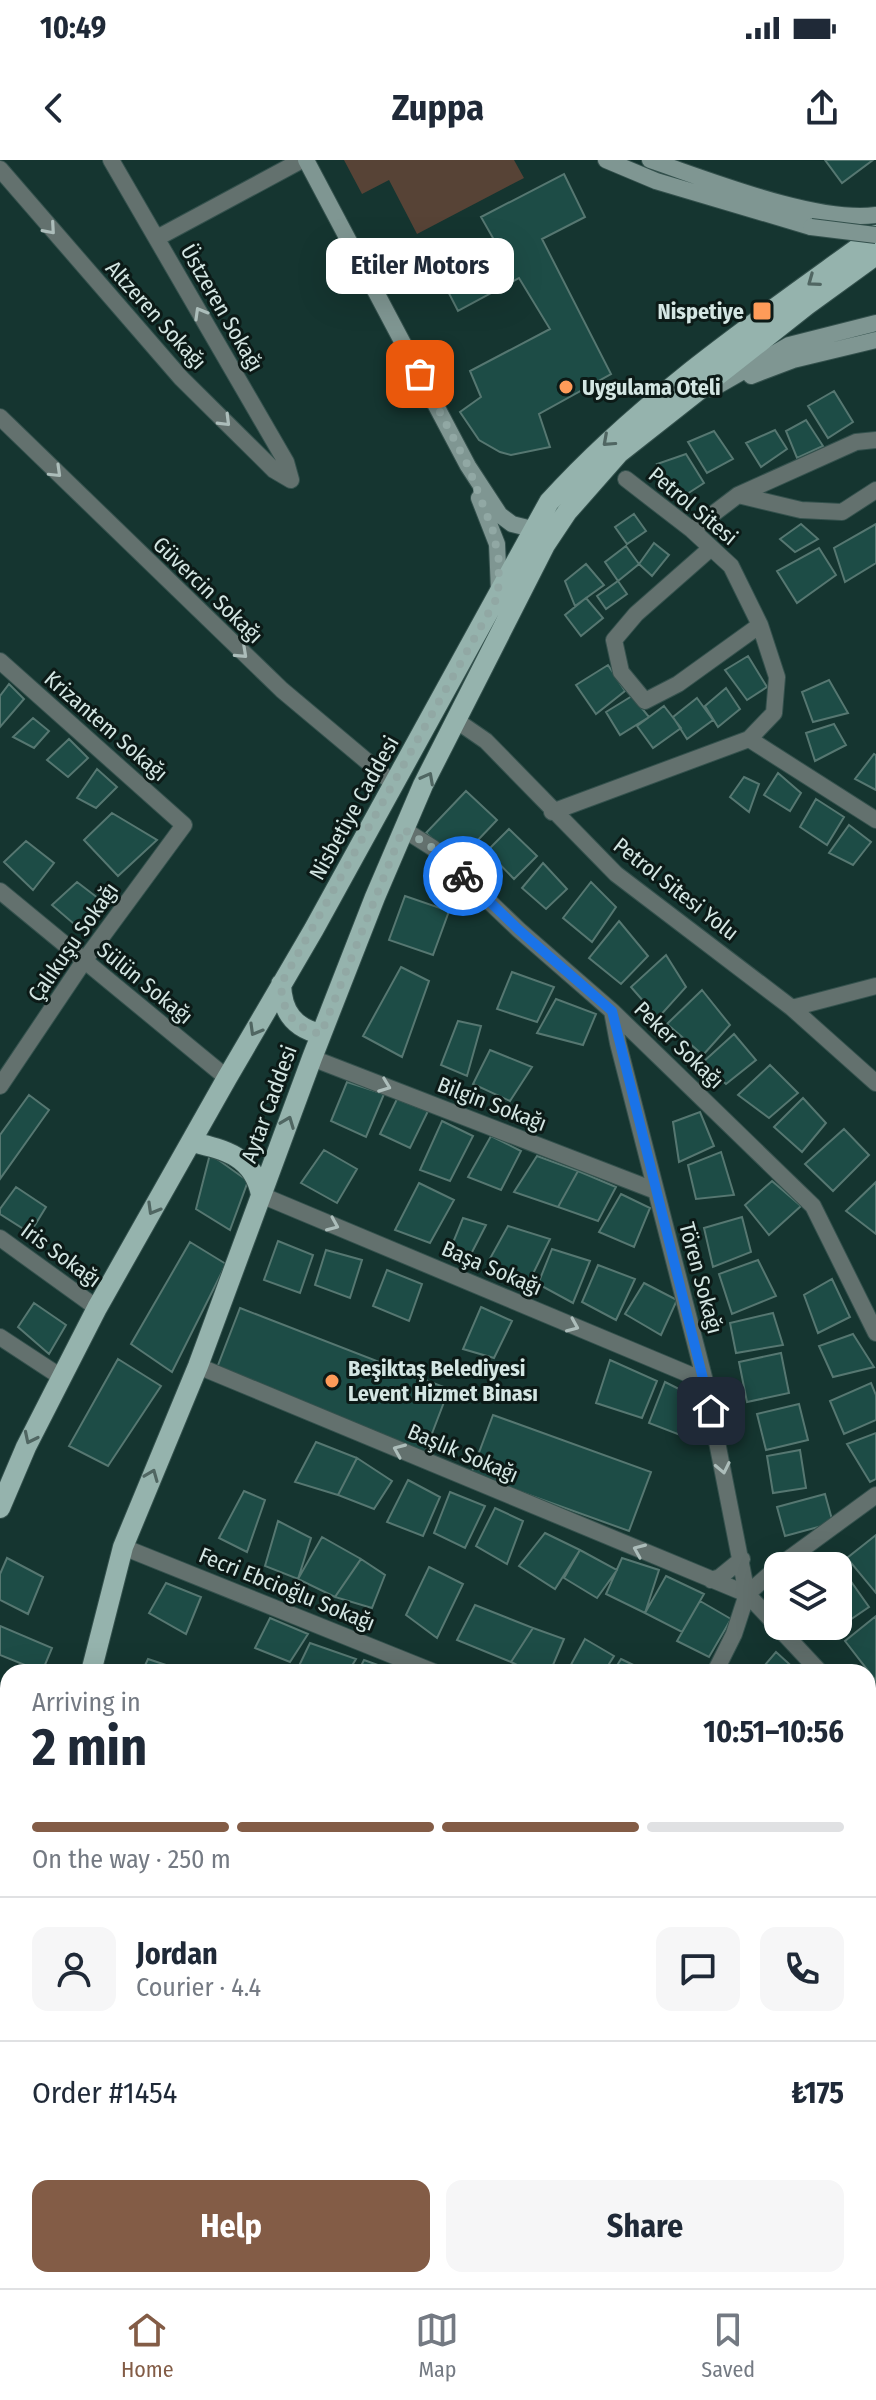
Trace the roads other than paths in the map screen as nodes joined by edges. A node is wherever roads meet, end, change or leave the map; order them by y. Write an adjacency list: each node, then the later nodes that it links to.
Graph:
1 (111, 160): 8 (street, Üstzeren Sokağı)
2 (304, 160): 8 (street); 15 (main road)
3 (606, 160): 7 (main road, bridge)
4 (650, 160): 6 (main road)
5 (0, 169): 17 (street, Altzeren Sokağı, one-way to 17)
6 (876, 215)
7 (876, 235): 20 (main road, Nisbetiye Caddesi, one-way to 20)
8 (157, 238): 17 (street, Üstzeren Sokağı, one-way to 8)
9 (876, 255): 12 (main road)
10 (876, 323): 12 (main road)
11 (876, 340): 12 (main road)
12 (670, 414): 22 (main road)
13 (0, 417): 29 (street, Güvercin Sokağı, one-way to 29)
14 (876, 440): 19 (street)
15 (468, 466): 20 (main road); 24 (main road)
16 (626, 479): 21 (street, Petrol Sitesi)
17 (291, 480)
18 (876, 490): 19 (street)
19 (738, 495): 21 (street)
20 (532, 529): 22 (main road); 24 (main road, Nisbetiye Caddesi)
21 (692, 530): 23 (street, Petrol Sitesi)
22 (553, 532): 27 (main road, Aytar Caddesi)
23 (711, 548): 25 (street, Petrol Sitesi); 25 (street)
24 (498, 596): 29 (main road, Nisbetiye Caddesi)
25 (760, 625): 28 (street, Petrol Sitesi)
26 (0, 661): 32 (street, Krizantem Sokağı)
27 (457, 721): 30 (street, Petrol Sitesi Yolu); 33 (main road, Aytar Caddesi, one-way to 27)
28 (749, 739): 30 (street, Petrol Sitesi); 31 (street)
29 (394, 784): 36 (main road, Nisbetiye Caddesi)
30 (552, 812): 38 (street, Petrol Sitesi Yolu)
31 (876, 820)
32 (184, 825): 35 (street, Çalıkuşu Sokağı)
33 (403, 829): 39 (street, Peker Sokağı); 40 (main road, Aytar Caddesi)
34 (0, 891): 35 (street, Sülün Sokağı)
35 (84, 961): 42 (street, Sülün Sokağı); 44 (street, Çalıkuşu Sokağı)
36 (281, 984): 40 (main road); 42 (main road, Nisbetiye Caddesi, one-way to 42)
37 (876, 986): 38 (street)
38 (792, 1008): 43 (street, Petrol Sitesi Yolu)
39 (612, 1011): 46 (street, Tören Sokağı); 50 (street, Peker Sokağı)
40 (321, 1034): 41 (main road, Aytar Caddesi)
41 (312, 1058): 46 (street, Bilgin Sokağı, one-way to 46); 47 (main road, Aytar Caddesi, one-way to 41)
42 (227, 1078): 45 (main road, Nisbetiye Caddesi)
43 (876, 1083)
44 (0, 1086)
45 (192, 1142): 47 (main road); 49 (main road, Nisbetiye Caddesi, one-way to 49)
46 (656, 1191): 54 (street, Tören Sokağı)
47 (261, 1195): 52 (main road, Aytar Caddesi); 54 (street, Başa Sokağı, one-way to 54)
48 (0, 1238): 49 (street, İris Sokağı)
49 (97, 1308): 53 (main road, Nisbetiye Caddesi)
50 (876, 1333)
51 (0, 1337): 53 (street)
52 (198, 1366): 57 (main road, Aytar Caddesi, one-way to 52); 61 (street, Başlık Sokağı, one-way to 52)
53 (61, 1377): 56 (main road, Nisbetiye Caddesi, one-way to 56)
54 (705, 1381): 59 (street, Tören Sokağı, one-way to 59)
55 (876, 1495): 58 (street)
56 (0, 1508)
57 (123, 1547): 63 (main road, Aytar Caddesi); 64 (street, Fecri Ebcioğlu Sokağı)
58 (798, 1552)
59 (742, 1559): 61 (street); 62 (street, Tören Sokağı)
60 (764, 1579): 62 (street)
61 (711, 1580): 62 (street, Başlık Sokağı)
62 (747, 1594): 65 (street); 66 (street)
63 (93, 1664)
64 (414, 1664)
65 (719, 1664)
66 (813, 1664)

